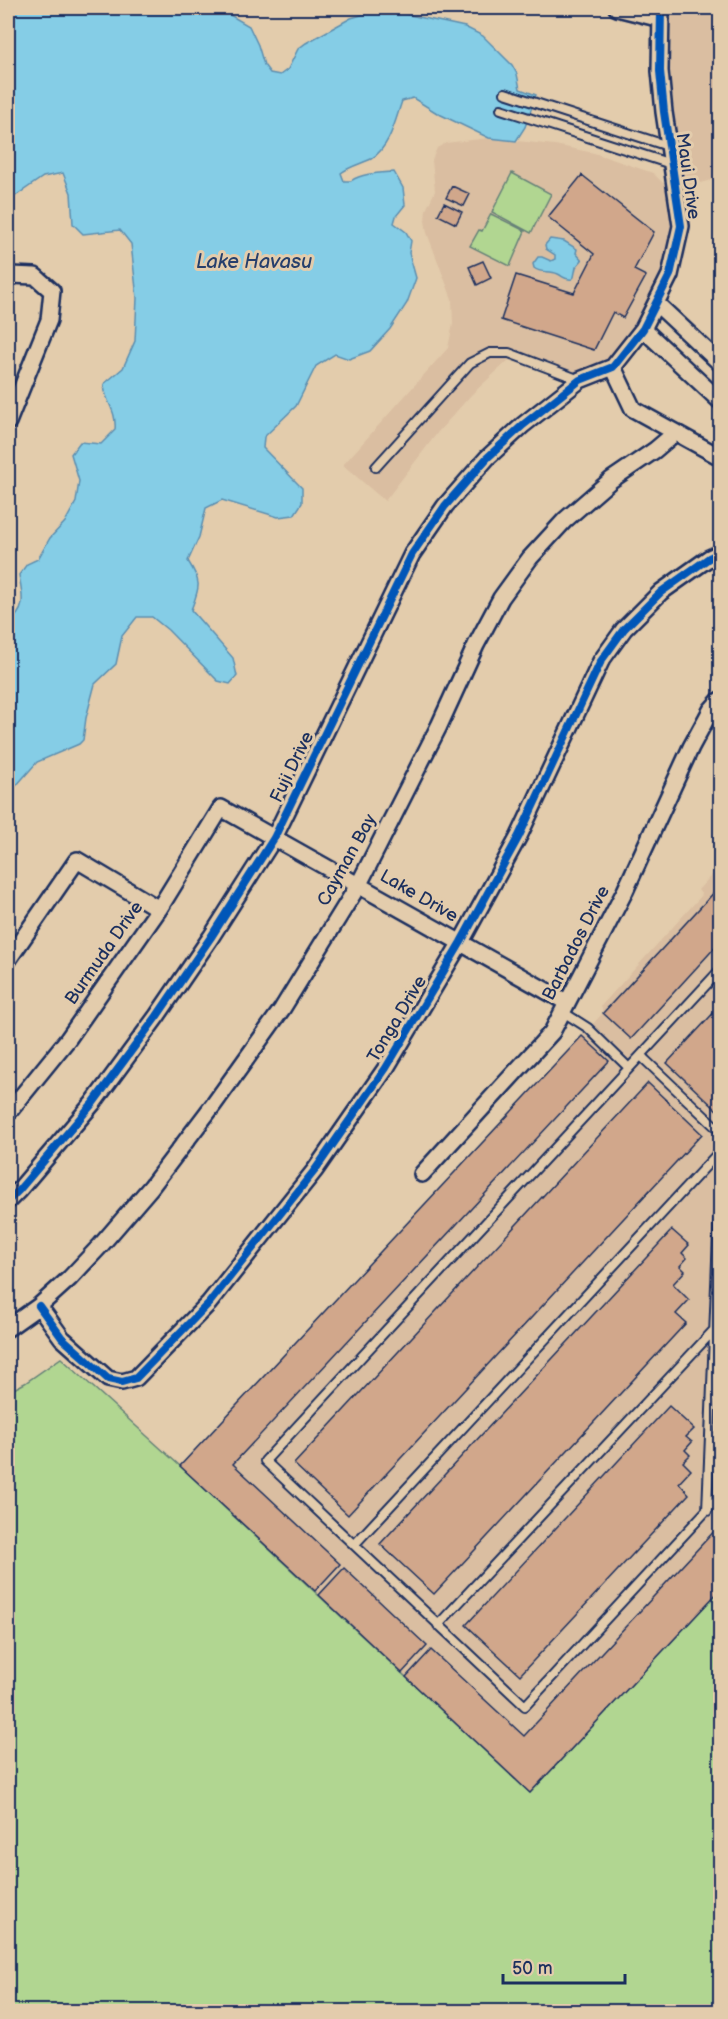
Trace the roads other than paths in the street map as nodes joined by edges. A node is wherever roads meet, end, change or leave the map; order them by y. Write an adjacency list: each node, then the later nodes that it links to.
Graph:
1 (617, 8): 2 (street)
2 (661, 13): 5 (street, Maui Drive)
3 (505, 93): 5 (lane)
4 (501, 109): 6 (lane)
5 (668, 146): 6 (street, Maui Drive)
6 (672, 165): 8 (street, Maui Drive)
7 (8, 279): 14 (street)
8 (656, 303): 9 (street, Maui Drive); 10 (street)
9 (643, 329): 11 (street, Maui Drive); 13 (street)
10 (720, 363)
11 (613, 367): 12 (street, Fuji Drive); 15 (street)
12 (580, 380): 17 (lane); 21 (street, Fuji Drive)
13 (720, 401)
14 (8, 422)
15 (675, 433): 16 (street); 22 (street, Cayman Bay)
16 (720, 457)
17 (376, 467)
18 (720, 553): 24 (street, Tonga Drive)
19 (720, 700): 27 (street, Barbados Drive)
20 (221, 808): 21 (street, Lake Drive); 23 (street, Burmuda Drive)
21 (274, 838): 22 (street, Lake Drive); 35 (street, Fuji Drive)
22 (359, 884): 24 (street, Lake Drive); 36 (street, Cayman Bay)
23 (159, 909): 25 (street); 30 (street, Burmuda Drive)
24 (461, 942): 27 (street, Lake Drive); 36 (street, Tonga Drive)
25 (8, 960)
26 (720, 970): 28 (lane)
27 (565, 1007): 29 (lane); 33 (street, Barbados Drive)
28 (641, 1056): 29 (lane); 31 (lane)
29 (629, 1068): 41 (lane)
30 (8, 1113)
31 (720, 1131)
32 (720, 1151): 41 (lane)
33 (422, 1174)
34 (720, 1185): 38 (lane)
35 (8, 1201)
36 (39, 1306): 37 (street)
37 (8, 1328)
38 (714, 1330): 40 (lane); 42 (lane)
39 (720, 1496): 40 (lane)
40 (707, 1511): 42 (lane)
41 (354, 1545): 42 (lane)
42 (438, 1625)

